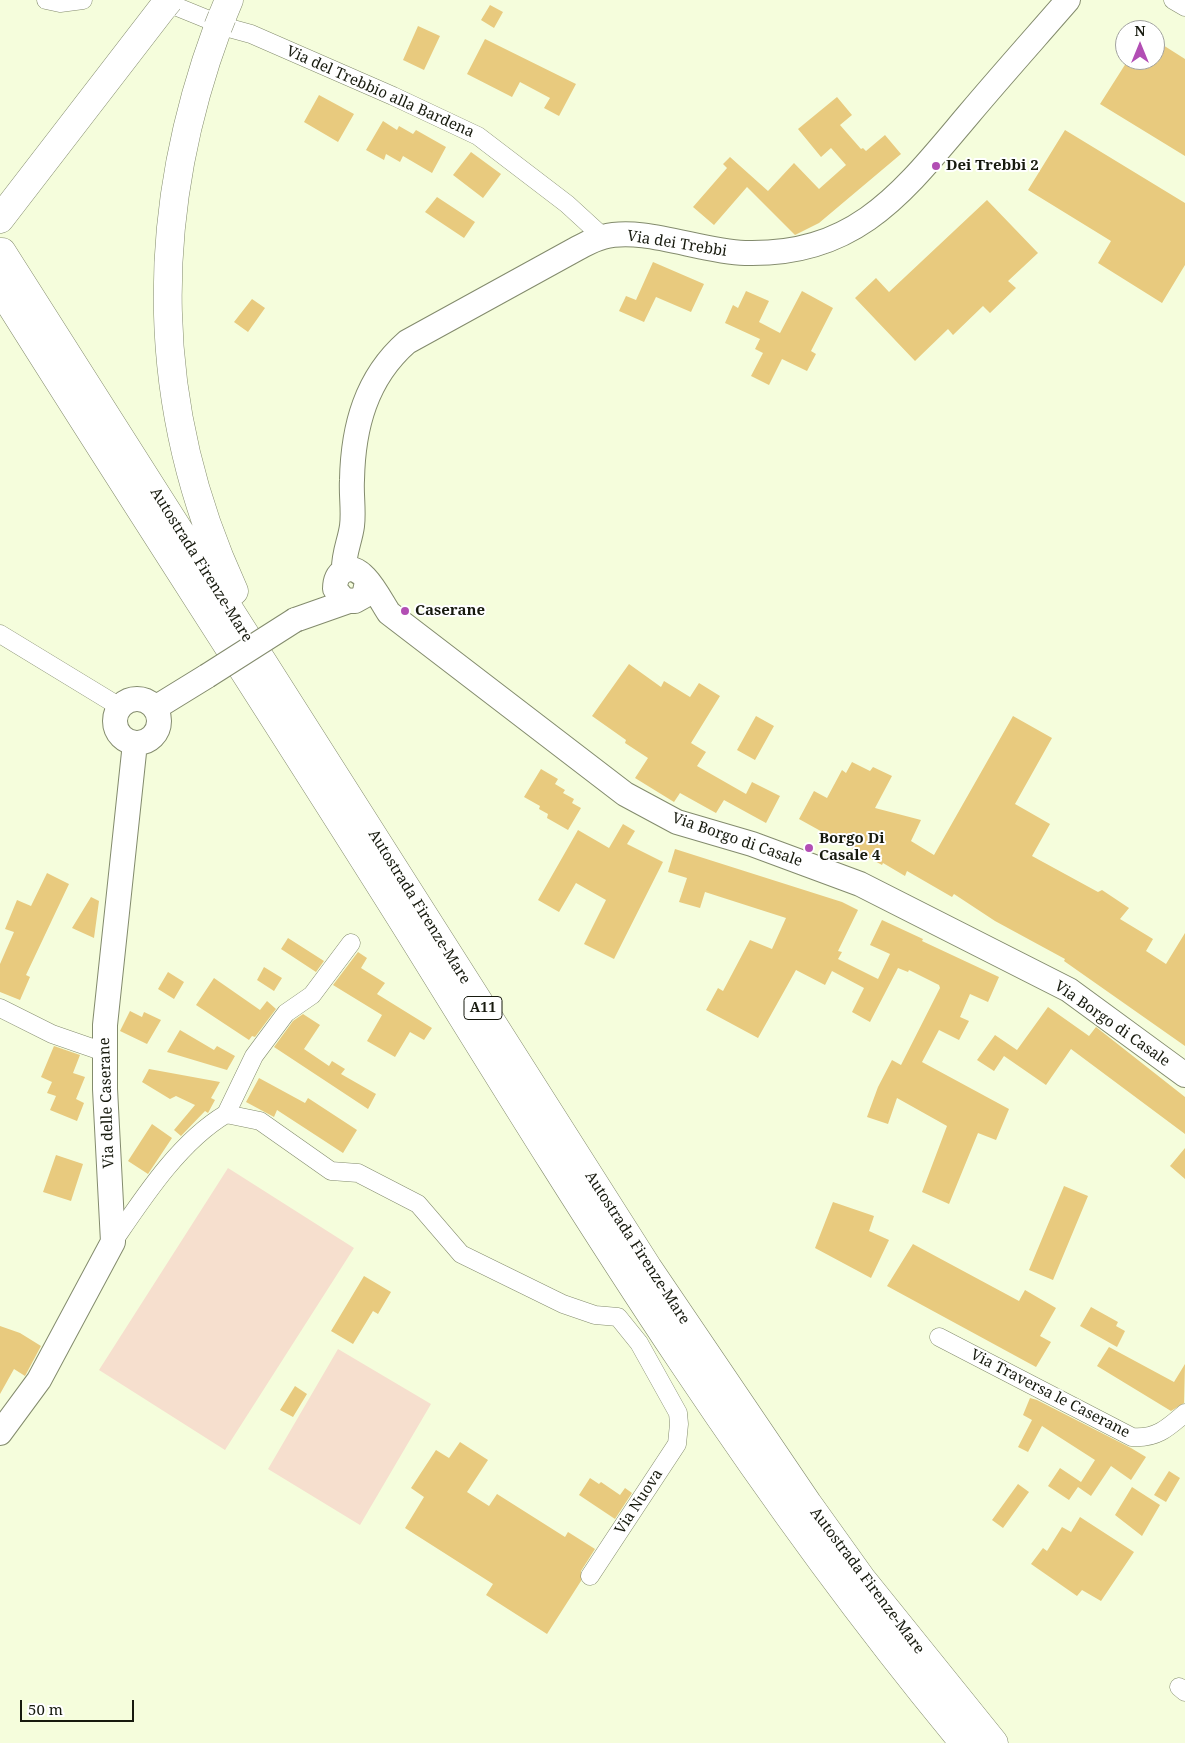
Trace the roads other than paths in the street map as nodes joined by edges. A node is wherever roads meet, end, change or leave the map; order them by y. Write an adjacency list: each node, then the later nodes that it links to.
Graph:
1 (46, 0): 2 (street)
2 (83, 0)
3 (1068, 0): 9 (street, Via dei Trebbi)
4 (1174, 0): 6 (street)
5 (165, 2): 8 (highway); 9 (street, Via del Trebbio alla Bardena)
6 (1185, 7)
7 (223, 15): 16 (highway)
8 (0, 219)
9 (603, 237): 14 (street, Via dei Trebbi)
10 (2, 252): 16 (highway, Autostrada Firenze-Mare / A11)
11 (0, 288): 13 (highway, Autostrada Firenze-Mare / A11)
12 (0, 306): 13 (highway)
13 (37, 346): 30 (highway, Autostrada Firenze-Mare / A11)
14 (352, 585): 18 (street, bridge); 23 (street, Via Borgo di Casale)
15 (0, 634): 17 (street)
16 (284, 694): 31 (highway, Autostrada Firenze-Mare / A11)
17 (120, 706): 18 (street); 19 (street)
18 (155, 708): 19 (street)
19 (135, 742): 22 (street, Via delle Caserane)
20 (351, 943): 24 (street)
21 (0, 1008): 22 (street)
22 (104, 1052): 25 (street, Via delle Caserane)
23 (1185, 1075)
24 (226, 1114): 25 (street); 29 (street, Via Nuova)
25 (113, 1242): 28 (street)
26 (939, 1337): 27 (street, Via Traversa le Caserane)
27 (1185, 1413)
28 (0, 1434)
29 (590, 1576)
30 (964, 1743)
31 (994, 1743)

